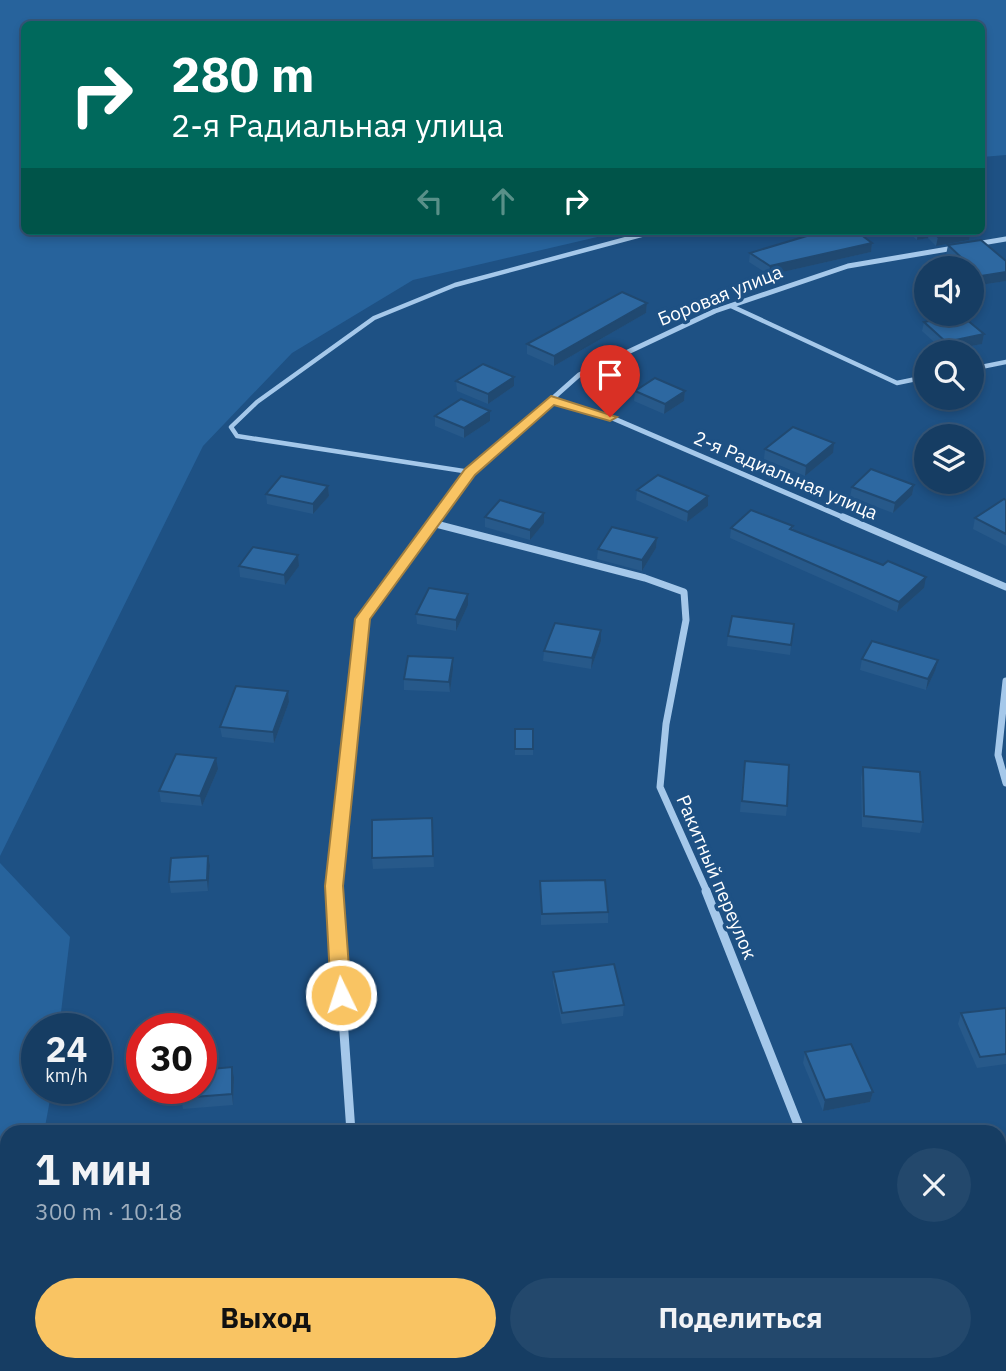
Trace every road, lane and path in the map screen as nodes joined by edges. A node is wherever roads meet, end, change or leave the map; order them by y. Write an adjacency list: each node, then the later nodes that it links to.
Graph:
1 (641, 235): 8 (lane)
2 (1006, 239): 3 (street, Боровая улица)
3 (731, 306): 6 (lane); 7 (street, Боровая улица)
4 (1006, 362): 5 (lane)
5 (984, 366)
6 (914, 379)
7 (551, 400): 8 (street, Боровая улица); 10 (street, 2-я Радиальная улица)
8 (470, 472): 9 (street, Боровая улица)
9 (432, 523): 13 (street, Боровая улица); 14 (street, Ракитный переулок)
10 (1006, 587)
11 (1006, 681): 12 (street)
12 (1006, 783)
13 (351, 1125)
14 (798, 1125)

